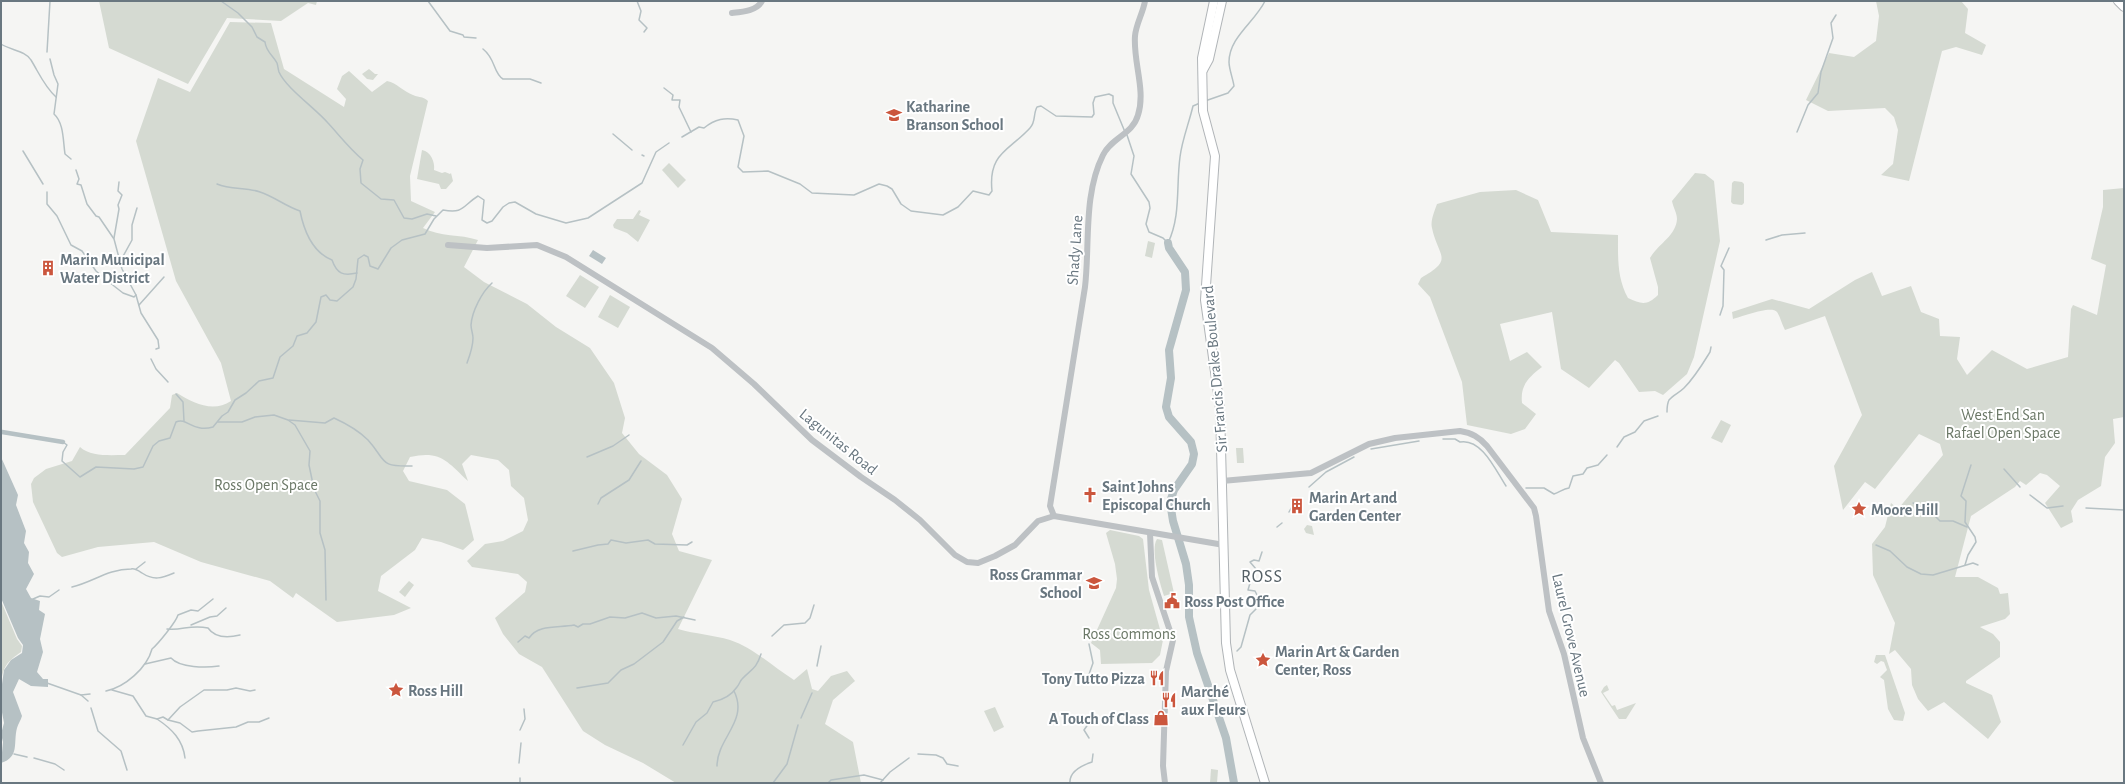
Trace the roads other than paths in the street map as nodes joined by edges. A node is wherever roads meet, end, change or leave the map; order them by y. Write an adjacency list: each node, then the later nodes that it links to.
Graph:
1 (762, 1): 7 (street)
2 (1145, 1): 11 (street, Shady Lane)
3 (1214, 1): 8 (main road, Sir Francis Drake Boulevard)
4 (1222, 1): 8 (main road, Sir Francis Drake Boulevard)
5 (2118, 1): 6 (main road)
6 (2124, 7)
7 (732, 13)
8 (1203, 70): 10 (main road, Sir Francis Drake Boulevard)
9 (448, 245): 11 (street, Lagunitas Road)
10 (1222, 481): 13 (main road, Sir Francis Drake Boulevard); 16 (street, Laurel Grove Avenue)
11 (1054, 516): 12 (street)
12 (1150, 533): 13 (street); 14 (street)
13 (1224, 544): 15 (main road, Sir Francis Drake Boulevard)
14 (1165, 783)
15 (1265, 783)
16 (1601, 783)

